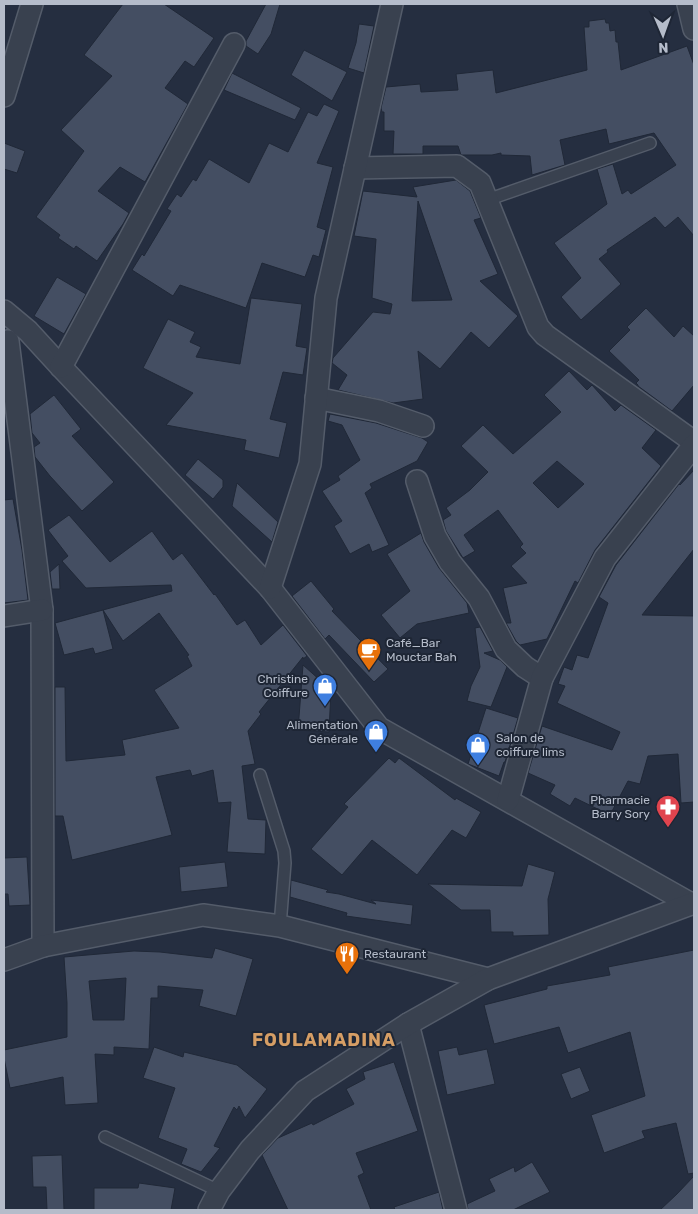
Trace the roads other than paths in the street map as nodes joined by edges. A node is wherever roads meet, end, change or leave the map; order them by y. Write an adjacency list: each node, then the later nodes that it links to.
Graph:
1 (32, 4): 6 (street)
2 (392, 4): 8 (street)
3 (688, 4): 4 (street)
4 (694, 29)
5 (234, 44): 13 (street)
6 (4, 96)
7 (650, 142): 9 (lane)
8 (355, 168): 9 (street); 14 (street)
9 (487, 200): 16 (street)
10 (4, 310): 11 (street)
11 (28, 331): 12 (street); 13 (street)
12 (6, 342): 19 (street)
13 (61, 367): 18 (street)
14 (316, 398): 15 (street); 18 (street)
15 (423, 426)
16 (694, 444): 21 (street)
17 (417, 481): 21 (street)
18 (270, 588): 23 (street)
19 (42, 610): 20 (street); 26 (street)
20 (4, 616)
21 (542, 678): 23 (street)
22 (260, 775): 25 (lane)
23 (508, 800): 24 (street)
24 (693, 903): 28 (street)
25 (280, 926): 26 (street); 28 (street)
26 (43, 946): 27 (street)
27 (4, 960)
28 (488, 979): 29 (street)
29 (408, 1024): 31 (street); 33 (street)
30 (105, 1137): 31 (lane)
31 (219, 1191): 32 (street)
32 (209, 1210)
33 (456, 1210)

